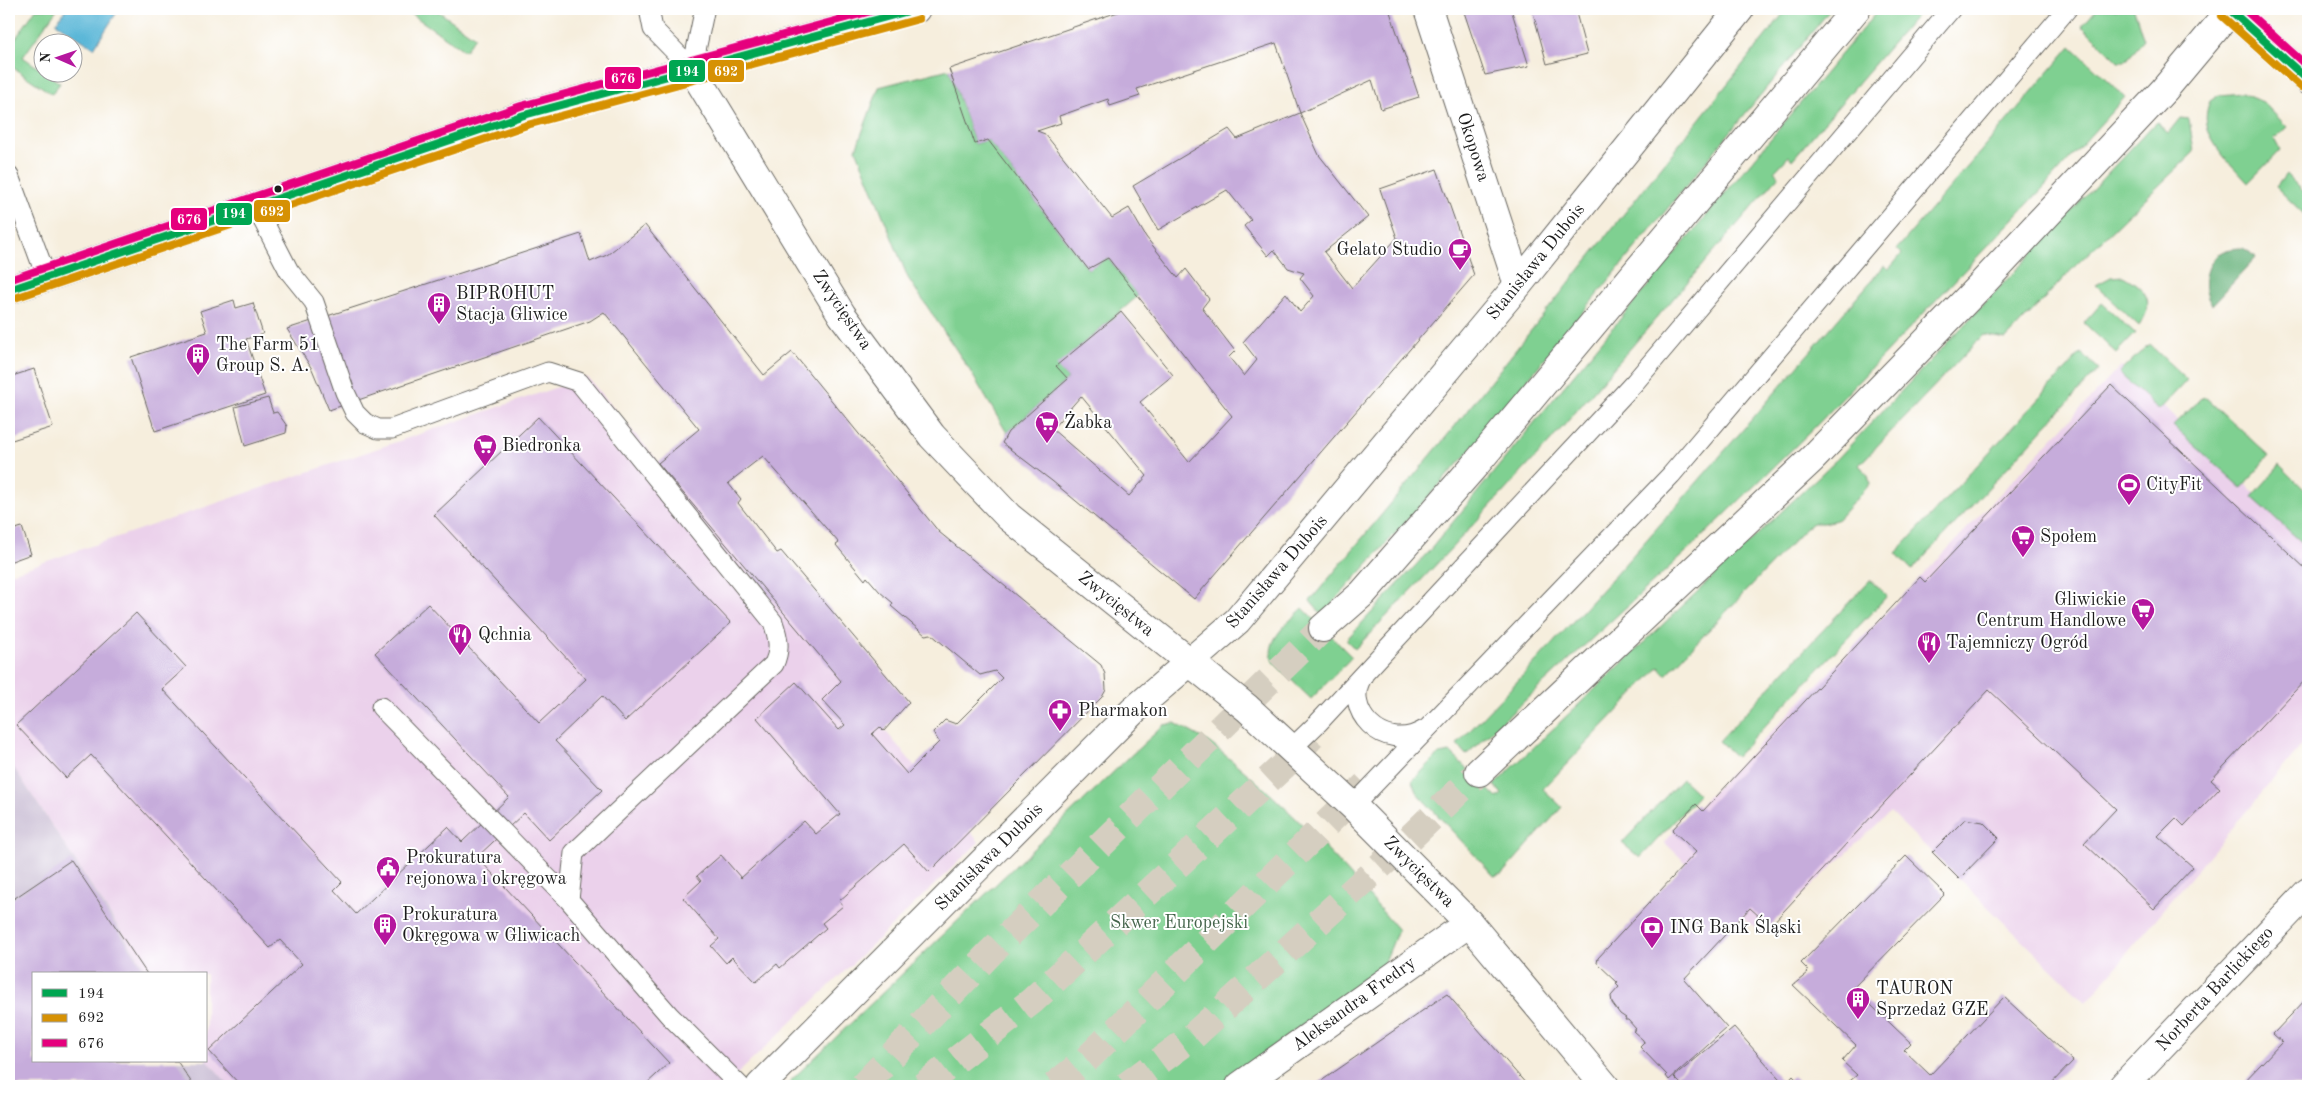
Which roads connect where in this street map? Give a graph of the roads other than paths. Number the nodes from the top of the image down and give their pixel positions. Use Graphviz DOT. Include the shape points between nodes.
graph roads {
  1 [pos="649,9"];
  2 [pos="702,9"];
  3 [pos="916,9"];
  4 [pos="1428,9"];
  5 [pos="1740,9"];
  6 [pos="1856,9"];
  7 [pos="1951,9"];
  8 [pos="2067,9"];
  9 [pos="2231,9"];
  10 [pos="692,69"];
  11 [pos="2306,72"];
  12 [pos="9,176"];
  13 [pos="255,205"];
  14 [pos="46,276"];
  15 [pos="1518,285"];
  16 [pos="9,290"];
  17 [pos="1323,628"];
  18 [pos="1190,663"];
  19 [pos="1366,671"];
  20 [pos="381,707"];
  21 [pos="1431,725"];
  22 [pos="1290,750"];
  23 [pos="1479,772"];
  24 [pos="1353,806"];
  25 [pos="2308,892"];
  26 [pos="569,900"];
  27 [pos="1469,923"];
  28 [pos="740,1086"];
  29 [pos="760,1086"];
  30 [pos="1240,1086"];
  31 [pos="1605,1086"];
  32 [pos="2124,1086"];
  1 -- 10 [label="lane" via="653,29"];
  2 -- 10 [label="lane"];
  3 -- 10 [label="street"];
  4 -- 15 [label="street, Okopowa"];
  5 -- 15 [label="street, Stanisława Dubois"];
  6 -- 17 [label="street" via="1476,464 1363,593"];
  7 -- 19 [label="lane" via="1635,382"];
  8 -- 21 [label="lane" via="1686,458"];
  9 -- 11 [label="street"];
  9 -- 23 [label="street" via="2157,97 1978,288 1812,458"];
  10 -- 13 [label="street" via="524,115"];
  10 -- 18 [label="street, Zwycięstwa" via="842,315 932,436 1008,517"];
  12 -- 14 [label="lane"];
  13 -- 14 [label="street"];
  13 -- 26 [label="lane" via="289,270 314,302 344,392 355,413 365,423 378,429 392,429 548,372 579,382 773,622 779,652 774,664 574,853"];
  14 -- 16 [label="street"];
  15 -- 18 [label="street, Stanisława Dubois" via="1237,621"];
  18 -- 22 [label="street, Zwycięstwa" via="1246,708"];
  18 -- 29 [label="street, Stanisława Dubois" via="1133,711"];
  19 -- 21 [label="lane" via="1359,682 1359,704 1368,723 1377,732 1388,737 1406,737"];
  19 -- 22 [label="lane"];
  20 -- 26 [label="lane"];
  21 -- 24 [label="lane"];
  22 -- 24 [label="street, Zwycięstwa"];
  24 -- 27 [label="street, Zwycięstwa"];
  25 -- 32 [label="street, Norberta Barlickiego"];
  26 -- 28 [label="lane" via="669,1015"];
  27 -- 30 [label="street, Aleksandra Fredry"];
  27 -- 31 [label="street, Zwycięstwa"];
}
